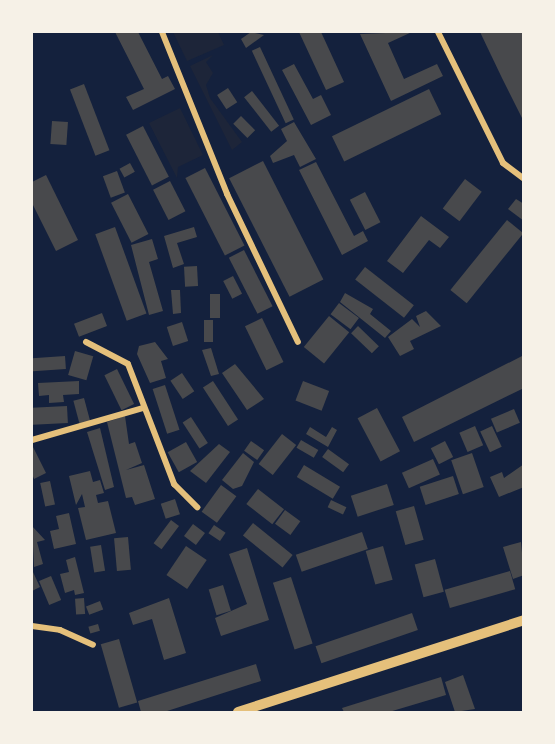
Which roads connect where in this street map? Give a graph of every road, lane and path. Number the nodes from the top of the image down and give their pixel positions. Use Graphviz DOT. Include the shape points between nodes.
graph roads {
  1 [pos="162,32"];
  2 [pos="438,32"];
  3 [pos="524,179"];
  4 [pos="86,342"];
  5 [pos="298,342"];
  6 [pos="143,408"];
  7 [pos="32,440"];
  8 [pos="197,507"];
  9 [pos="524,620"];
  10 [pos="32,626"];
  11 [pos="93,645"];
  12 [pos="238,712"];
  1 -- 5 [label="street" via="227,194"];
  2 -- 3 [label="street" via="503,163"];
  4 -- 6 [label="street" via="128,363"];
  6 -- 7 [label="street"];
  6 -- 8 [label="street" via="174,484"];
  9 -- 12 [label="street"];
  10 -- 11 [label="street" via="60,630"];
}
